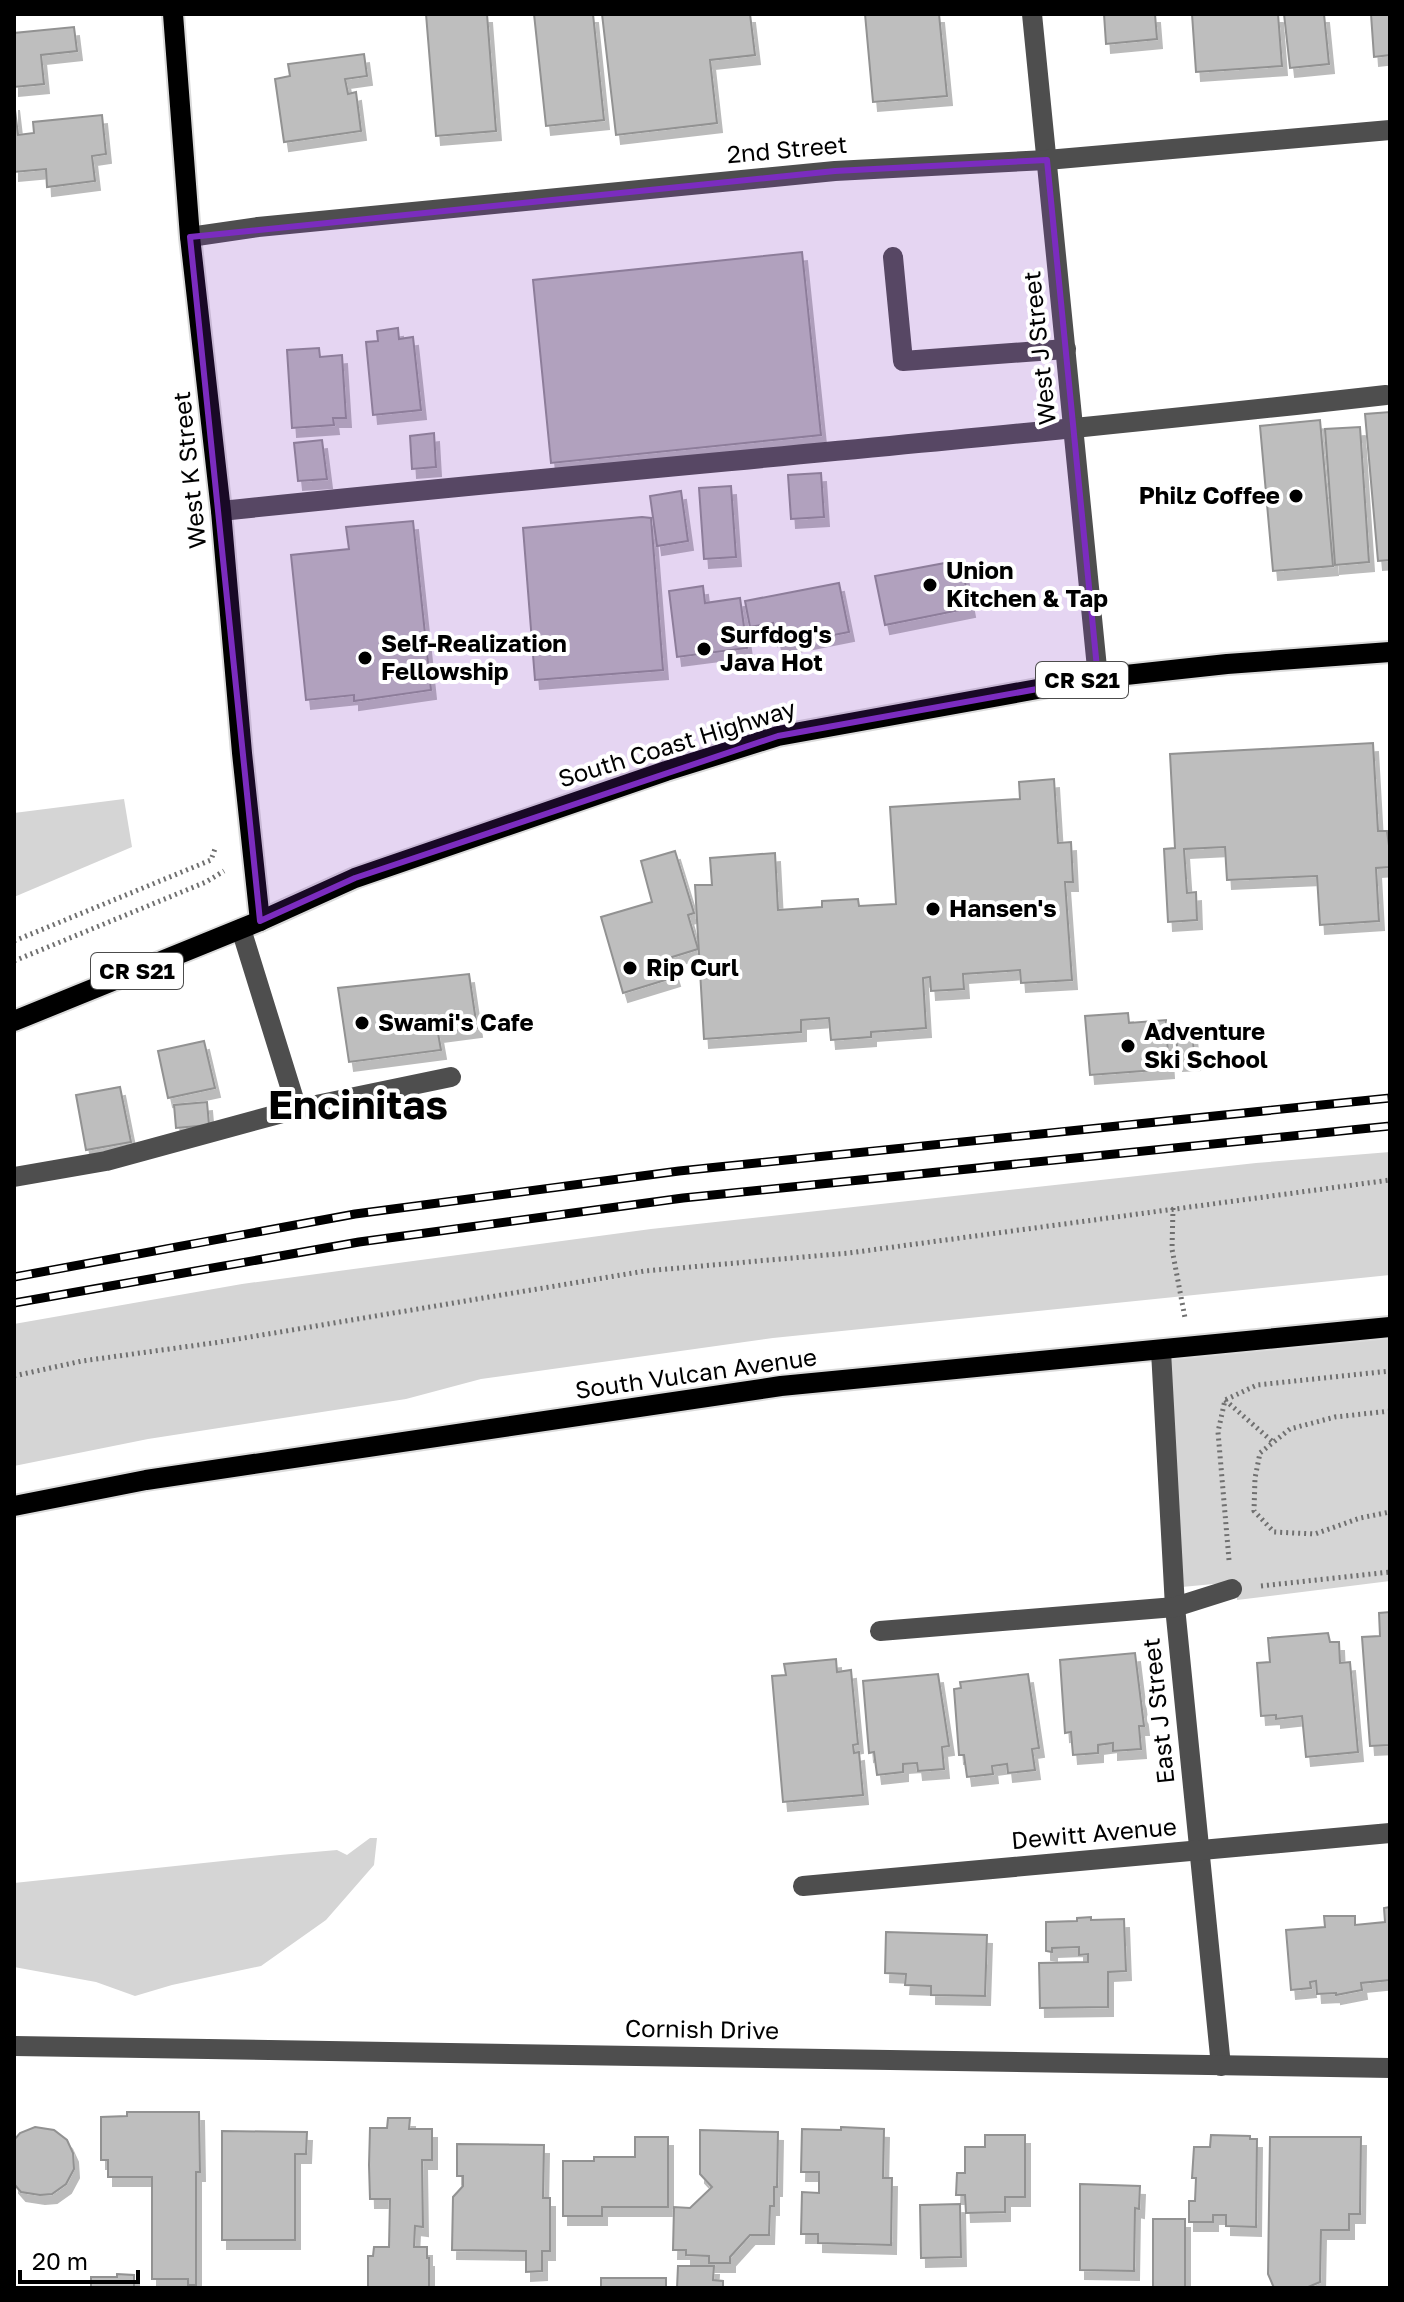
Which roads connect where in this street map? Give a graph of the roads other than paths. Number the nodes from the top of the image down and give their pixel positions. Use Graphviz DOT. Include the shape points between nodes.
graph roads {
  1 [pos="173,14"];
  2 [pos="1032,14"];
  3 [pos="1390,130"];
  4 [pos="1047,160"];
  5 [pos="190,237"];
  6 [pos="893,257"];
  7 [pos="1066,349"];
  8 [pos="1386,395"];
  9 [pos="1074,428"];
  10 [pos="221,511"];
  11 [pos="1390,652"];
  12 [pos="1098,678"];
  13 [pos="250,925"];
  14 [pos="14,1021"];
  15 [pos="451,1077"];
  16 [pos="297,1109"];
  17 [pos="14,1177"];
  18 [pos="1390,1327"];
  19 [pos="1161,1351"];
  20 [pos="14,1506"];
  21 [pos="1232,1589"];
  22 [pos="1175,1607"];
  23 [pos="880,1631"];
  24 [pos="1390,1833"];
  25 [pos="1199,1850"];
  26 [pos="803,1886"];
  27 [pos="14,2046"];
  28 [pos="1221,2066"];
  29 [pos="1390,2068"];
  1 -- 5 [label="main road, West K Street"];
  2 -- 4 [label="street, West J Street"];
  3 -- 4 [label="street, 2nd Street"];
  4 -- 5 [label="street, 2nd Street" via="819,172"];
  4 -- 7 [label="street, West J Street"];
  5 -- 10 [label="main road, West K Street"];
  6 -- 7 [label="street" via="903,361"];
  7 -- 9 [label="street, West J Street"];
  8 -- 9 [label="street"];
  9 -- 10 [label="street"];
  9 -- 12 [label="street, West J Street"];
  10 -- 13 [label="main road, West K Street" via="251,835"];
  11 -- 12 [label="main road, South Coast Highway / CR S21"];
  12 -- 13 [label="main road, South Coast Highway / CR S21" via="778,736 355,878"];
  13 -- 14 [label="main road, South Coast Highway / CR S21"];
  13 -- 16 [label="street"];
  15 -- 16 [label="street"];
  16 -- 17 [label="street" via="106,1161"];
  18 -- 19 [label="main road, South Vulcan Avenue"];
  19 -- 20 [label="main road, South Vulcan Avenue" via="781,1386 146,1480"];
  19 -- 22 [label="street, East J Street"];
  21 -- 22 [label="street"];
  22 -- 23 [label="street"];
  22 -- 25 [label="street, East J Street"];
  24 -- 25 [label="street, Dewitt Avenue"];
  25 -- 26 [label="street, Dewitt Avenue"];
  25 -- 28 [label="street, East J Street"];
  27 -- 28 [label="street, Cornish Drive"];
  28 -- 29 [label="street, Cornish Drive"];
}
